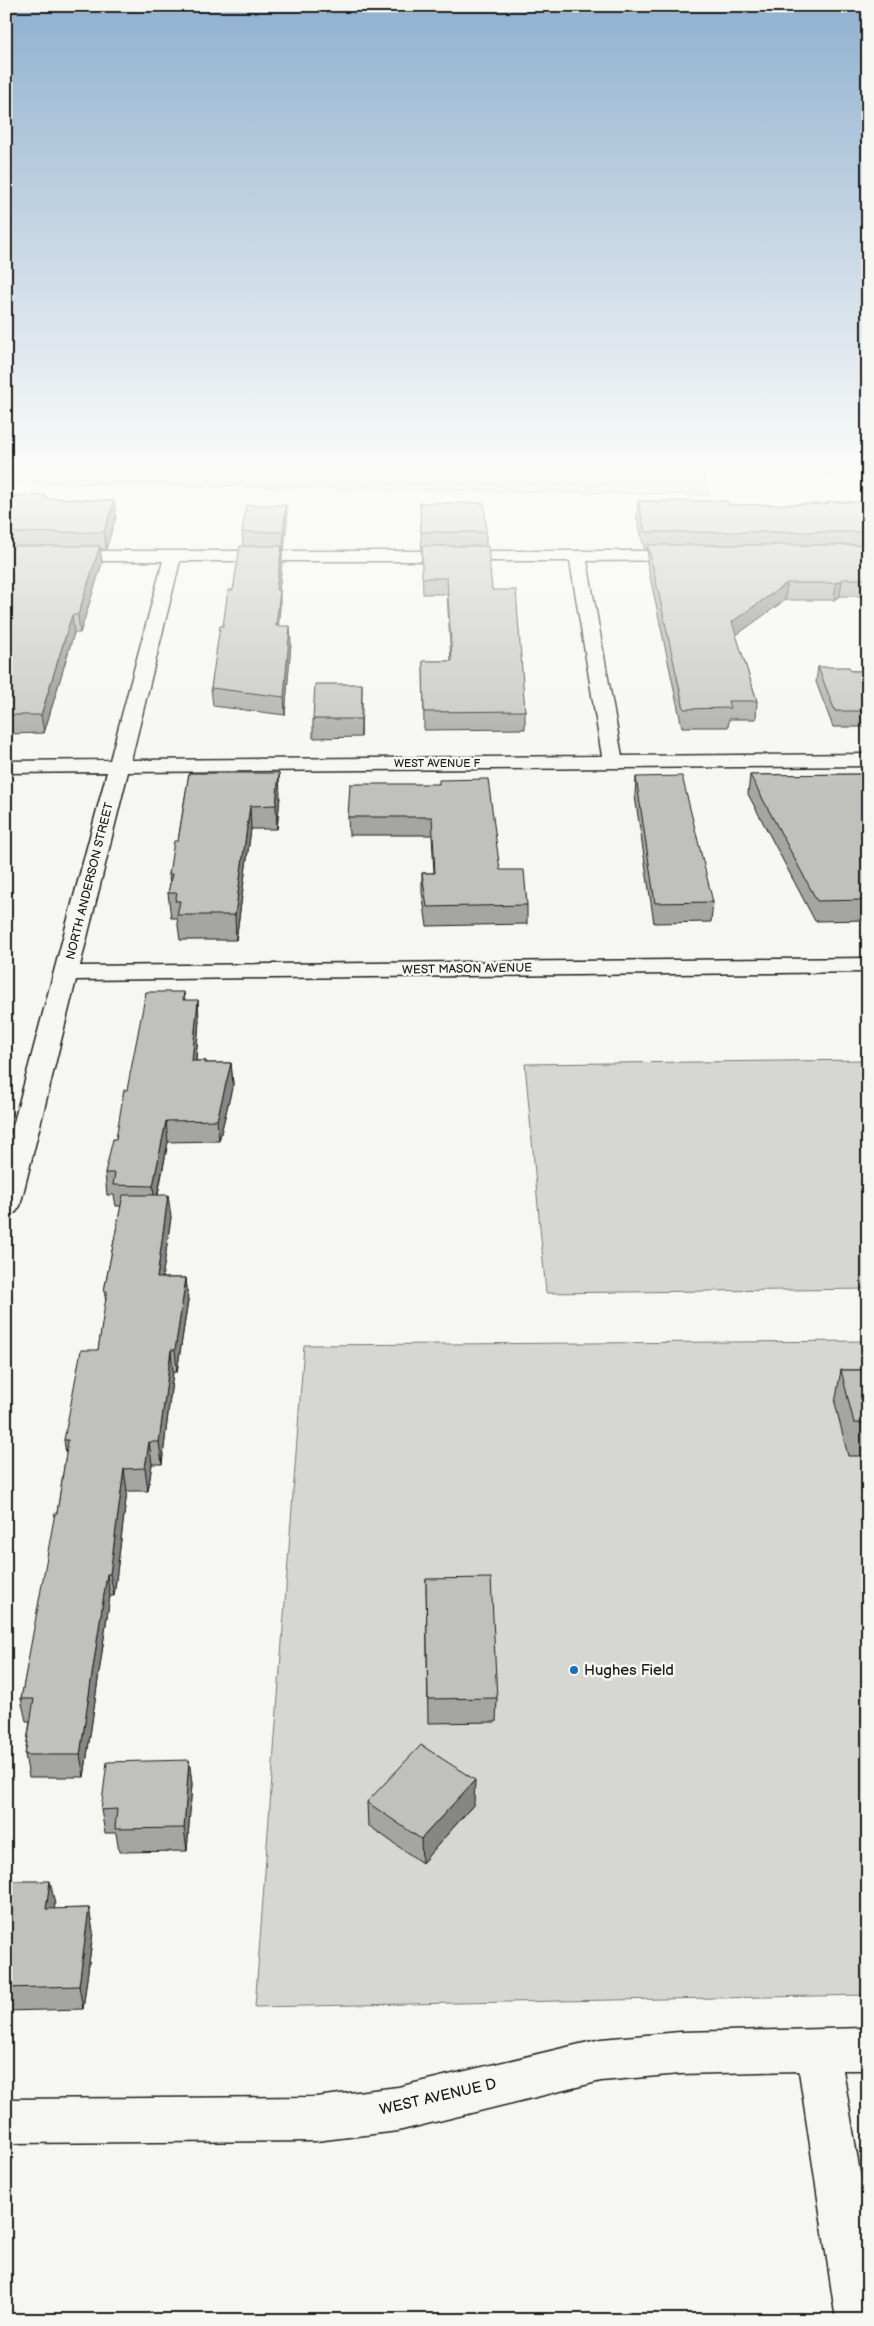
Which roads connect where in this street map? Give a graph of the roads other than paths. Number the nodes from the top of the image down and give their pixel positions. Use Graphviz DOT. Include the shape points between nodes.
graph roads {
  1 [pos="168,574"];
  2 [pos="581,574"];
  3 [pos="868,760"];
  4 [pos="613,762"];
  5 [pos="119,766"];
  6 [pos="6,767"];
  7 [pos="868,965"];
  8 [pos="67,973"];
  9 [pos="6,1206"];
  10 [pos="818,2050"];
  11 [pos="868,2050"];
  12 [pos="6,2121"];
  13 [pos="860,2320"];
  1 -- 5 [label="street, NORTH ANDERSON STREET"];
  2 -- 4 [label="street"];
  3 -- 4 [label="street, WEST AVENUE F"];
  4 -- 5 [label="street, WEST AVENUE F"];
  5 -- 6 [label="street, WEST AVENUE F"];
  5 -- 8 [label="street, NORTH ANDERSON STREET"];
  7 -- 8 [label="street, WEST MASON AVENUE"];
  8 -- 9 [label="street, NORTH ANDERSON STREET"];
  10 -- 11 [label="street, WEST AVENUE D"];
  10 -- 12 [label="street, WEST AVENUE D" via="680,2053 601,2060 398,2108 316,2119"];
  10 -- 13 [label="street"];
}
